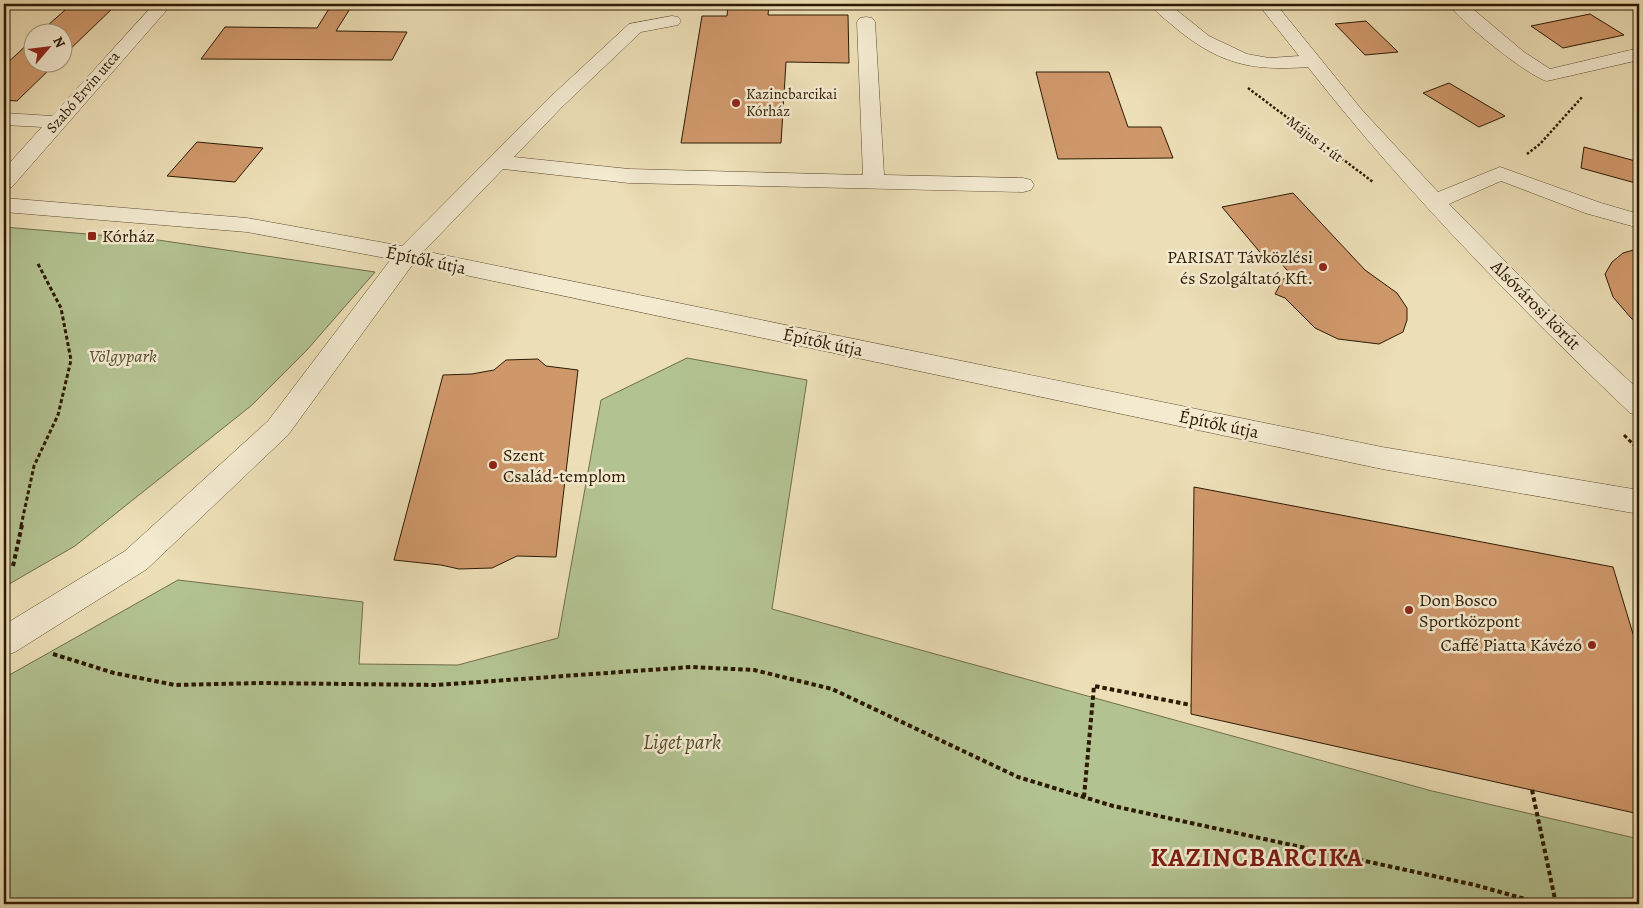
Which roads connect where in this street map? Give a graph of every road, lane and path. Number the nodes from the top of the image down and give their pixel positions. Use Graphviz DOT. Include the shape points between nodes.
graph roads {
  1 [pos="163,4"];
  2 [pos="1160,4"];
  3 [pos="1267,4"];
  4 [pos="1457,4"];
  5 [pos="672,21"];
  6 [pos="866,22"];
  7 [pos="1639,54"];
  8 [pos="1313,61"];
  9 [pos="1247,88"];
  10 [pos="1584,95"];
  11 [pos="4,119"];
  12 [pos="57,122"];
  13 [pos="498,162"];
  14 [pos="1500,173"];
  15 [pos="4,182"];
  16 [pos="874,183"];
  17 [pos="1023,184"];
  18 [pos="1376,184"];
  19 [pos="1436,202"];
  20 [pos="4,205"];
  21 [pos="1639,221"];
  22 [pos="407,256"];
  23 [pos="38,262"];
  24 [pos="1639,406"];
  25 [pos="1639,502"];
  26 [pos="13,566"];
  27 [pos="7,641"];
  28 [pos="1191,705"];
  29 [pos="1532,790"];
  30 [pos="1084,797"];
  31 [pos="1543,904"];
  32 [pos="1556,904"];
  1 -- 12 [label="street, Szabó Ervin utca"];
  2 -- 8 [label="street" via="1191,32 1235,57 1256,62"];
  3 -- 8 [label="street, Alsóvárosi körút"];
  4 -- 7 [label="street" via="1517,56 1547,75"];
  5 -- 13 [label="street" via="635,28"];
  6 -- 16 [label="street"];
  8 -- 19 [label="street, Alsóvárosi körút" via="1355,114"];
  9 -- 18 [label="path, Május 1. út"];
  10 -- 14 [label="path" via="1540,144"];
  11 -- 12 [label="street"];
  12 -- 15 [label="street, Szabó Ervin utca"];
  13 -- 16 [label="street" via="629,176"];
  13 -- 22 [label="street"];
  14 -- 19 [label="street"];
  14 -- 21 [label="street" via="1593,208"];
  16 -- 17 [label="street"];
  19 -- 24 [label="street, Alsóvárosi körút" via="1543,315"];
  20 -- 22 [label="street, Építők útja" via="247,225"];
  22 -- 25 [label="street, Építők útja" via="1382,458"];
  22 -- 27 [label="street" via="271,434 136,560"];
  23 -- 26 [label="path" via="61,308 72,360 58,415 34,466"];
  27 -- 30 [label="path" via="114,673 175,685 437,685 691,668 754,670 832,689 1018,777"];
  28 -- 30 [label="path" via="1094,686"];
  29 -- 32 [label="path"];
  30 -- 31 [label="path"];
}
